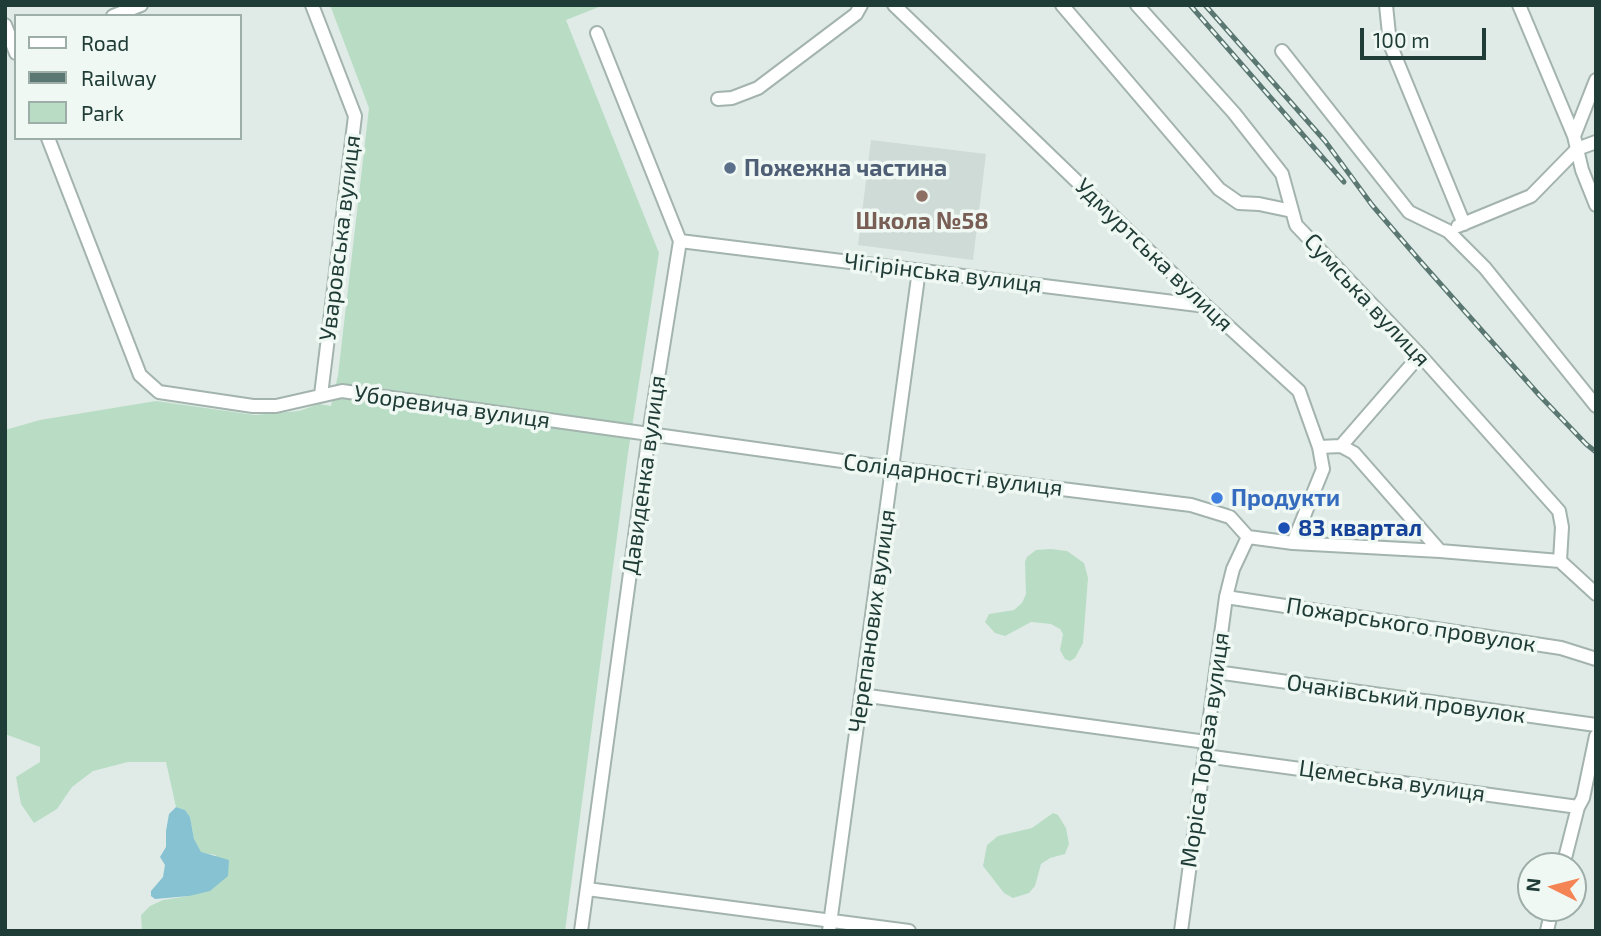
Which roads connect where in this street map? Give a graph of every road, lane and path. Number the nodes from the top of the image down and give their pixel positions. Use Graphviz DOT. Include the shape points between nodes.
graph roads {
  1 [pos="141,5"];
  2 [pos="312,5"];
  3 [pos="861,5"];
  4 [pos="894,5"];
  5 [pos="1062,5"];
  6 [pos="1137,5"];
  7 [pos="1386,5"];
  8 [pos="1519,5"];
  9 [pos="118,14"];
  10 [pos="5,25"];
  11 [pos="597,33"];
  12 [pos="14,48"];
  13 [pos="1282,51"];
  14 [pos="1596,80"];
  15 [pos="718,99"];
  16 [pos="1574,136"];
  17 [pos="49,140"];
  18 [pos="1596,142"];
  19 [pos="1577,149"];
  20 [pos="1596,205"];
  21 [pos="1292,211"];
  22 [pos="1464,224"];
  23 [pos="1448,231"];
  24 [pos="680,241"];
  25 [pos="919,270"];
  26 [pos="1206,306"];
  27 [pos="1420,355"];
  28 [pos="321,395"];
  29 [pos="1596,406"];
  30 [pos="649,434"];
  31 [pos="1341,446"];
  32 [pos="1319,447"];
  33 [pos="892,468"];
  34 [pos="1248,537"];
  35 [pos="1293,542"];
  36 [pos="1440,551"];
  37 [pos="1560,561"];
  38 [pos="1596,594"];
  39 [pos="1226,597"];
  40 [pos="1596,659"];
  41 [pos="1216,673"];
  42 [pos="862,695"];
  43 [pos="1596,725"];
  44 [pos="1596,736"];
  45 [pos="1206,742"];
  46 [pos="1205,756"];
  47 [pos="1578,807"];
  48 [pos="1567,852"];
  49 [pos="587,890"];
  50 [pos="830,926"];
  51 [pos="581,931"];
  52 [pos="909,931"];
  53 [pos="1181,931"];
  1 -- 9 [label="street"];
  2 -- 28 [label="street, Уваровська вулиця" via="355,116"];
  3 -- 15 [label="street" via="856,14 758,88 732,99"];
  4 -- 26 [label="street, Удмуртська вулиця"];
  5 -- 21 [label="street" via="1219,189 1239,203"];
  6 -- 21 [label="street, Сумська вулиця" via="1282,174"];
  7 -- 22 [label="street" via="1390,44"];
  8 -- 16 [label="street"];
  10 -- 12 [label="street"];
  11 -- 24 [label="street"];
  13 -- 23 [label="street" via="1409,212"];
  14 -- 16 [label="street"];
  16 -- 19 [label="street"];
  17 -- 28 [label="street, Уборевича вулиця" via="140,375 149,384 159,392 253,406 276,406"];
  18 -- 19 [label="street"];
  19 -- 20 [label="street"];
  19 -- 22 [label="street" via="1531,196"];
  21 -- 27 [label="street, Сумська вулиця" via="1296,225"];
  22 -- 23 [label="street"];
  23 -- 29 [label="street" via="1485,268"];
  24 -- 25 [label="street, Чiгiрiнська вулиця"];
  24 -- 30 [label="street, Давиденка вулиця"];
  25 -- 26 [label="street, Чiгiрiнська вулиця"];
  25 -- 33 [label="street, Черепанових вулиця"];
  26 -- 32 [label="street, Удмуртська вулиця" via="1299,391"];
  27 -- 31 [label="street"];
  27 -- 37 [label="street, Сумська вулиця" via="1559,512"];
  28 -- 30 [label="street, Уборевича вулиця" via="342,391"];
  30 -- 33 [label="street, Солідарності вулиця"];
  30 -- 49 [label="street, Давиденка вулиця"];
  31 -- 32 [label="street"];
  31 -- 36 [label="street" via="1354,453"];
  32 -- 35 [label="street, Удмуртська вулиця" via="1323,469"];
  33 -- 34 [label="street, Солідарності вулиця" via="1191,505 1230,517"];
  33 -- 42 [label="street, Черепанових вулиця"];
  34 -- 35 [label="street"];
  34 -- 39 [label="street, Моріса Тореза вулиця"];
  35 -- 36 [label="street"];
  36 -- 37 [label="street"];
  37 -- 38 [label="street"];
  39 -- 40 [label="street, Пожарського провулок" via="1561,648"];
  39 -- 41 [label="street, Моріса Тореза вулиця"];
  41 -- 43 [label="street, Очакiвський провулок"];
  41 -- 45 [label="street, Моріса Тореза вулиця"];
  42 -- 45 [label="street"];
  42 -- 50 [label="street, Черепанових вулиця"];
  44 -- 47 [label="street"];
  45 -- 46 [label="street, Моріса Тореза вулиця"];
  46 -- 47 [label="street, Цемеська вулиця"];
  46 -- 53 [label="street, Моріса Тореза вулиця"];
  47 -- 48 [label="street"];
  49 -- 50 [label="street"];
  49 -- 51 [label="street, Давиденка вулиця"];
  50 -- 52 [label="street"];
}
